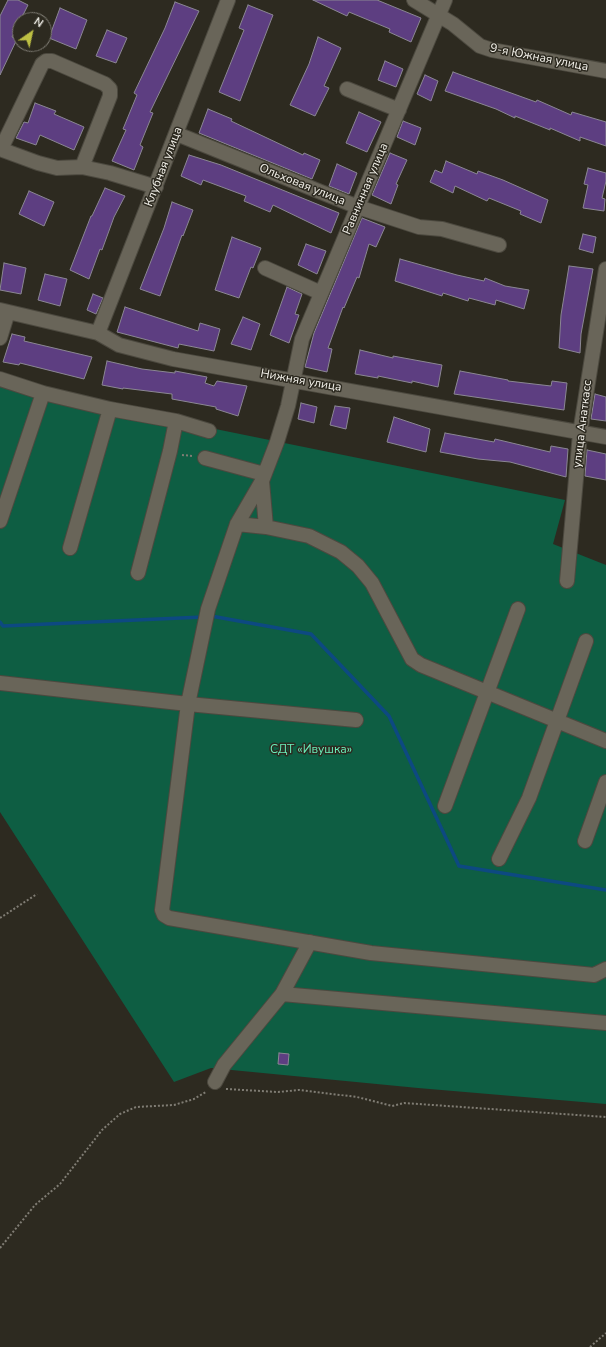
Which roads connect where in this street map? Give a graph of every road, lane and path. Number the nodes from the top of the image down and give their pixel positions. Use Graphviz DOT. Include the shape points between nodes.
graph roads {
  1 [pos="228,0"];
  2 [pos="414,0"];
  3 [pos="445,0"];
  4 [pos="438,16"];
  5 [pos="606,71"];
  6 [pos="347,89"];
  7 [pos="399,110"];
  8 [pos="177,134"];
  9 [pos="0,149"];
  10 [pos="82,167"];
  11 [pos="156,187"];
  12 [pos="358,207"];
  13 [pos="499,245"];
  14 [pos="265,268"];
  15 [pos="606,269"];
  16 [pos="321,293"];
  17 [pos="4,311"];
  18 [pos="98,333"];
  19 [pos="0,338"];
  20 [pos="0,379"];
  21 [pos="294,380"];
  22 [pos="43,393"];
  23 [pos="110,409"];
  24 [pos="176,422"];
  25 [pos="209,431"];
  26 [pos="580,433"];
  27 [pos="606,437"];
  28 [pos="205,458"];
  29 [pos="180,462"];
  30 [pos="263,478"];
  31 [pos="0,521"];
  32 [pos="237,524"];
  33 [pos="266,527"];
  34 [pos="70,548"];
  35 [pos="138,573"];
  36 [pos="567,581"];
  37 [pos="518,610"];
  38 [pos="586,641"];
  39 [pos="0,682"];
  40 [pos="486,692"];
  41 [pos="188,704"];
  42 [pos="356,720"];
  43 [pos="557,722"];
  44 [pos="606,741"];
  45 [pos="606,782"];
  46 [pos="445,806"];
  47 [pos="585,841"];
  48 [pos="499,859"];
  49 [pos="37,894"];
  50 [pos="0,918"];
  51 [pos="310,942"];
  52 [pos="606,969"];
  53 [pos="282,994"];
  54 [pos="606,1023"];
  55 [pos="215,1082"];
  56 [pos="606,1117"];
  57 [pos="0,1248"];
  58 [pos="606,1333"];
  59 [pos="590,1347"];
  1 -- 8 [label="street, Клубная улица"];
  2 -- 4 [label="street, 9-я Южная улица"];
  3 -- 4 [label="street, Равнинная улица"];
  4 -- 5 [label="street, 9-я Южная улица" via="453,24 480,46 492,50"];
  4 -- 7 [label="street, Равнинная улица"];
  6 -- 7 [label="street"];
  7 -- 12 [label="street, Равнинная улица"];
  8 -- 11 [label="street, Клубная улица"];
  8 -- 12 [label="street, Ольховая улица"];
  9 -- 10 [label="street" via="57,168"];
  9 -- 10 [label="street" via="42,64 52,61 110,89 110,96"];
  10 -- 11 [label="street" via="110,172"];
  11 -- 18 [label="street, Клубная улица"];
  12 -- 13 [label="street, Ольховая улица" via="419,227 442,229"];
  12 -- 16 [label="street, Равнинная улица"];
  14 -- 16 [label="street"];
  15 -- 26 [label="street, улица Анаткасс"];
  16 -- 21 [label="street, Равнинная улица" via="302,339"];
  17 -- 18 [label="street, Нижняя улица"];
  17 -- 19 [label="street"];
  18 -- 21 [label="street, Нижняя улица" via="105,339 119,344 173,359"];
  20 -- 22 [label="street"];
  21 -- 26 [label="street, Нижняя улица"];
  21 -- 30 [label="street, Равнинная улица" via="277,442"];
  22 -- 23 [label="street"];
  22 -- 31 [label="street"];
  23 -- 24 [label="street"];
  23 -- 34 [label="street"];
  24 -- 25 [label="street"];
  24 -- 35 [label="street"];
  26 -- 27 [label="street, Нижняя улица"];
  26 -- 36 [label="street, улица Анаткасс"];
  28 -- 29 [label="path" via="184,454"];
  28 -- 30 [label="street"];
  30 -- 32 [label="street, Равнинная улица"];
  30 -- 33 [label="street"];
  32 -- 33 [label="street"];
  32 -- 41 [label="street, Равнинная улица" via="208,609"];
  33 -- 40 [label="street" via="309,536 341,552 358,566 372,583 412,659"];
  37 -- 40 [label="street"];
  38 -- 43 [label="street"];
  39 -- 41 [label="street"];
  40 -- 43 [label="street"];
  40 -- 46 [label="street"];
  41 -- 42 [label="street"];
  41 -- 51 [label="street, Равнинная улица" via="162,910 164,916"];
  43 -- 44 [label="street"];
  43 -- 48 [label="street" via="529,798"];
  45 -- 47 [label="street"];
  49 -- 50 [label="path"];
  51 -- 52 [label="street" via="371,953 594,975"];
  51 -- 53 [label="street"];
  53 -- 54 [label="street"];
  53 -- 55 [label="street" via="224,1065"];
  55 -- 56 [label="path" via="226,1089 278,1092 299,1090 357,1097 392,1106 404,1103"];
  55 -- 57 [label="path" via="194,1099 174,1105 136,1107 120,1114 102,1130 60,1184 35,1205"];
  58 -- 59 [label="path"];
}
